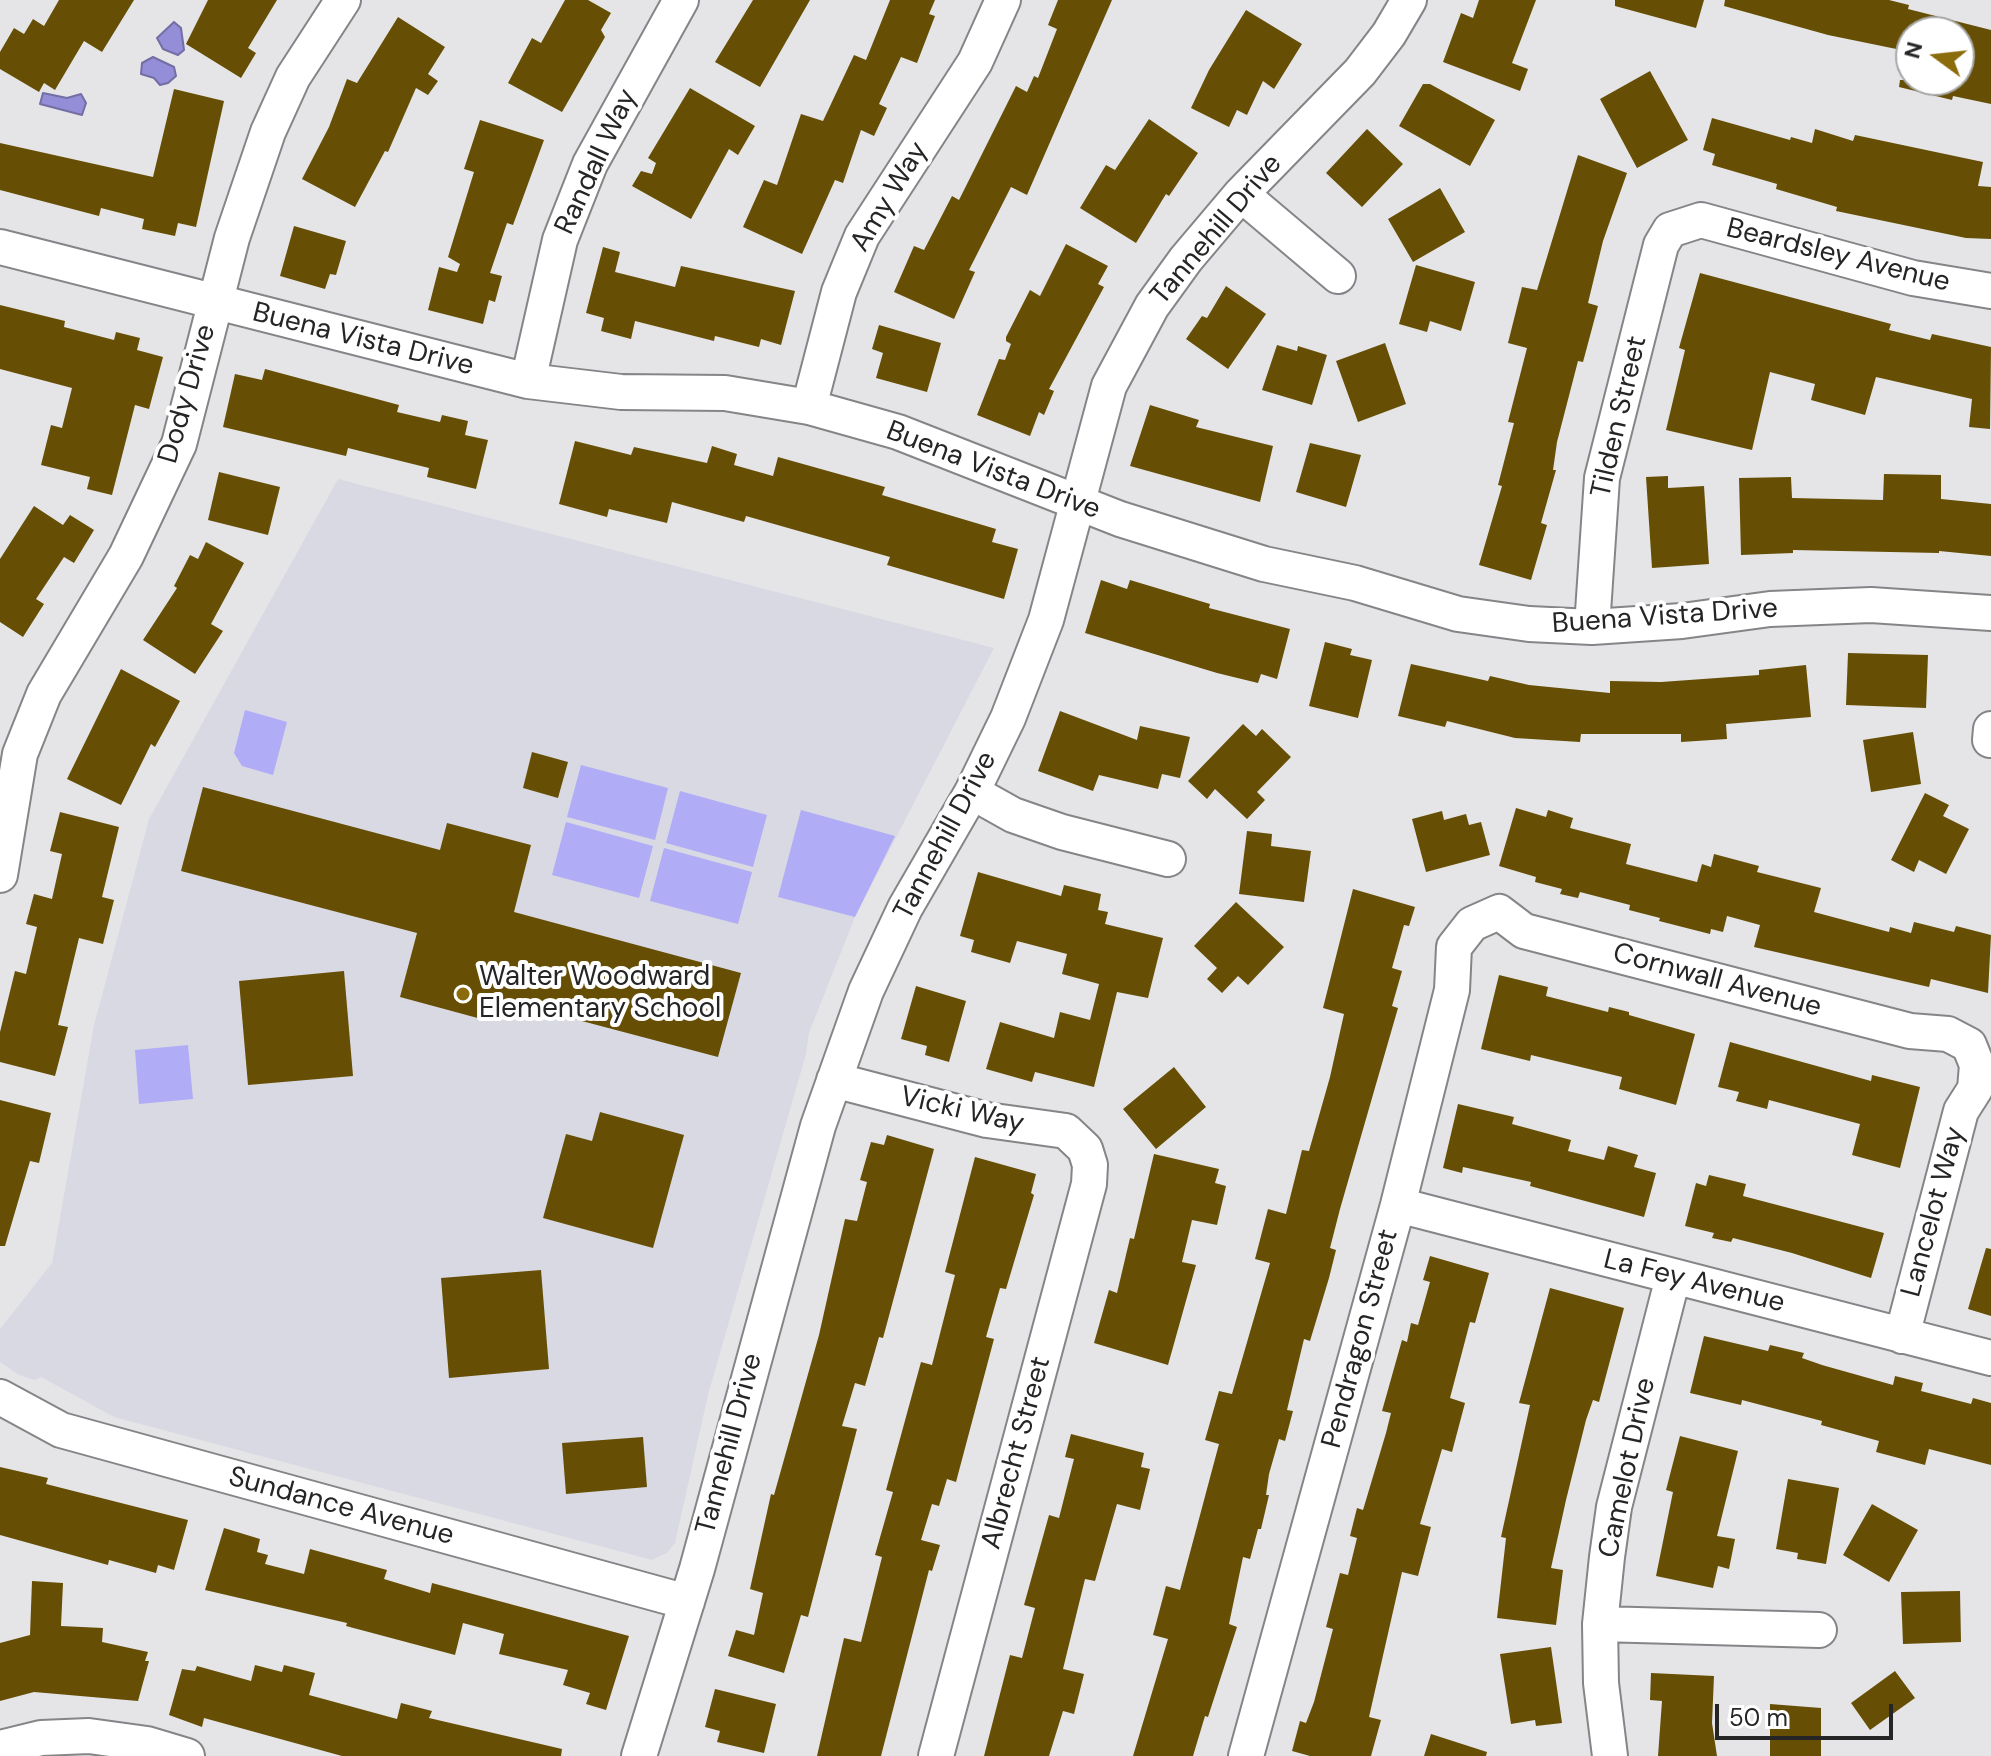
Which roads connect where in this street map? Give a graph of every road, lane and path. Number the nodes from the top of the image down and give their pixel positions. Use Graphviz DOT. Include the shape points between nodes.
graph roads {
  1 [pos="343,0"];
  2 [pos="681,0"];
  3 [pos="1003,0"];
  4 [pos="1409,0"];
  5 [pos="1241,194"];
  6 [pos="1686,222"];
  7 [pos="0,247"];
  8 [pos="1338,276"];
  9 [pos="1991,291"];
  10 [pos="214,302"];
  11 [pos="528,381"];
  12 [pos="809,407"];
  13 [pos="1076,502"];
  14 [pos="1991,613"];
  15 [pos="1592,627"];
  16 [pos="1991,729"];
  17 [pos="1990,740"];
  18 [pos="972,792"];
  19 [pos="1168,859"];
  20 [pos="0,875"];
  21 [pos="1472,924"];
  22 [pos="1969,1045"];
  23 [pos="834,1080"];
  24 [pos="1085,1149"];
  25 [pos="1398,1205"];
  26 [pos="1673,1277"];
  27 [pos="1902,1336"];
  28 [pos="1991,1358"];
  29 [pos="0,1397"];
  30 [pos="687,1602"];
  31 [pos="1600,1624"];
  32 [pos="1819,1630"];
  33 [pos="0,1748"];
  34 [pos="187,1756"];
  35 [pos="639,1756"];
  36 [pos="936,1756"];
  37 [pos="1246,1756"];
  38 [pos="1610,1756"];
  1 -- 10 [label="street, Dody Drive" via="293,77 268,132"];
  2 -- 11 [label="street, Randall Way" via="590,164 560,240"];
  3 -- 12 [label="street, Amy Way" via="975,62 862,236 839,292"];
  4 -- 5 [label="street, Tannehill Drive" via="1360,72"];
  5 -- 8 [label="street"];
  5 -- 13 [label="street, Tannehill Drive" via="1152,306 1109,386"];
  6 -- 9 [label="street, Beardsley Avenue" via="1701,220 1913,278"];
  6 -- 15 [label="street, Tilden Street" via="1670,230 1661,245 1602,478"];
  7 -- 10 [label="street, Buena Vista Drive"];
  10 -- 11 [label="street, Buena Vista Drive"];
  10 -- 20 [label="street, Dody Drive" via="179,444 126,556 44,694 20,754"];
  11 -- 12 [label="street, Buena Vista Drive" via="621,392 725,393"];
  12 -- 13 [label="street, Buena Vista Drive" via="898,432"];
  13 -- 15 [label="street, Buena Vista Drive" via="1264,564 1355,583 1458,614"];
  13 -- 18 [label="street, Tannehill Drive" via="1046,620"];
  14 -- 15 [label="street, Buena Vista Drive" via="1871,605"];
  16 -- 17 [label="street"];
  18 -- 19 [label="street" via="1013,815 1062,832"];
  18 -- 23 [label="street, Tannehill Drive" via="905,908 866,991"];
  21 -- 22 [label="street, Cornwall Avenue" via="1499,912 1524,931 1910,1031 1948,1034"];
  21 -- 25 [label="street, Pendragon Street" via="1454,947 1452,990"];
  22 -- 27 [label="street, Lancelot Way" via="1977,1065 1975,1089 1961,1111"];
  23 -- 24 [label="street, Vicki Way" via="987,1120 1066,1131"];
  23 -- 30 [label="street, Tannehill Drive"];
  24 -- 36 [label="street, Albrecht Street" via="1089,1184"];
  25 -- 26 [label="street, La Fey Avenue"];
  25 -- 37 [label="street, Pendragon Street"];
  26 -- 27 [label="street, La Fey Avenue"];
  26 -- 31 [label="street, Camelot Drive" via="1614,1507"];
  27 -- 28 [label="street, La Fey Avenue"];
  29 -- 30 [label="street, Sundance Avenue" via="61,1430"];
  30 -- 35 [label="street, Tannehill Drive"];
  31 -- 32 [label="street"];
  31 -- 38 [label="street, Camelot Drive"];
  33 -- 34 [label="street" via="41,1738 89,1736"];
}
